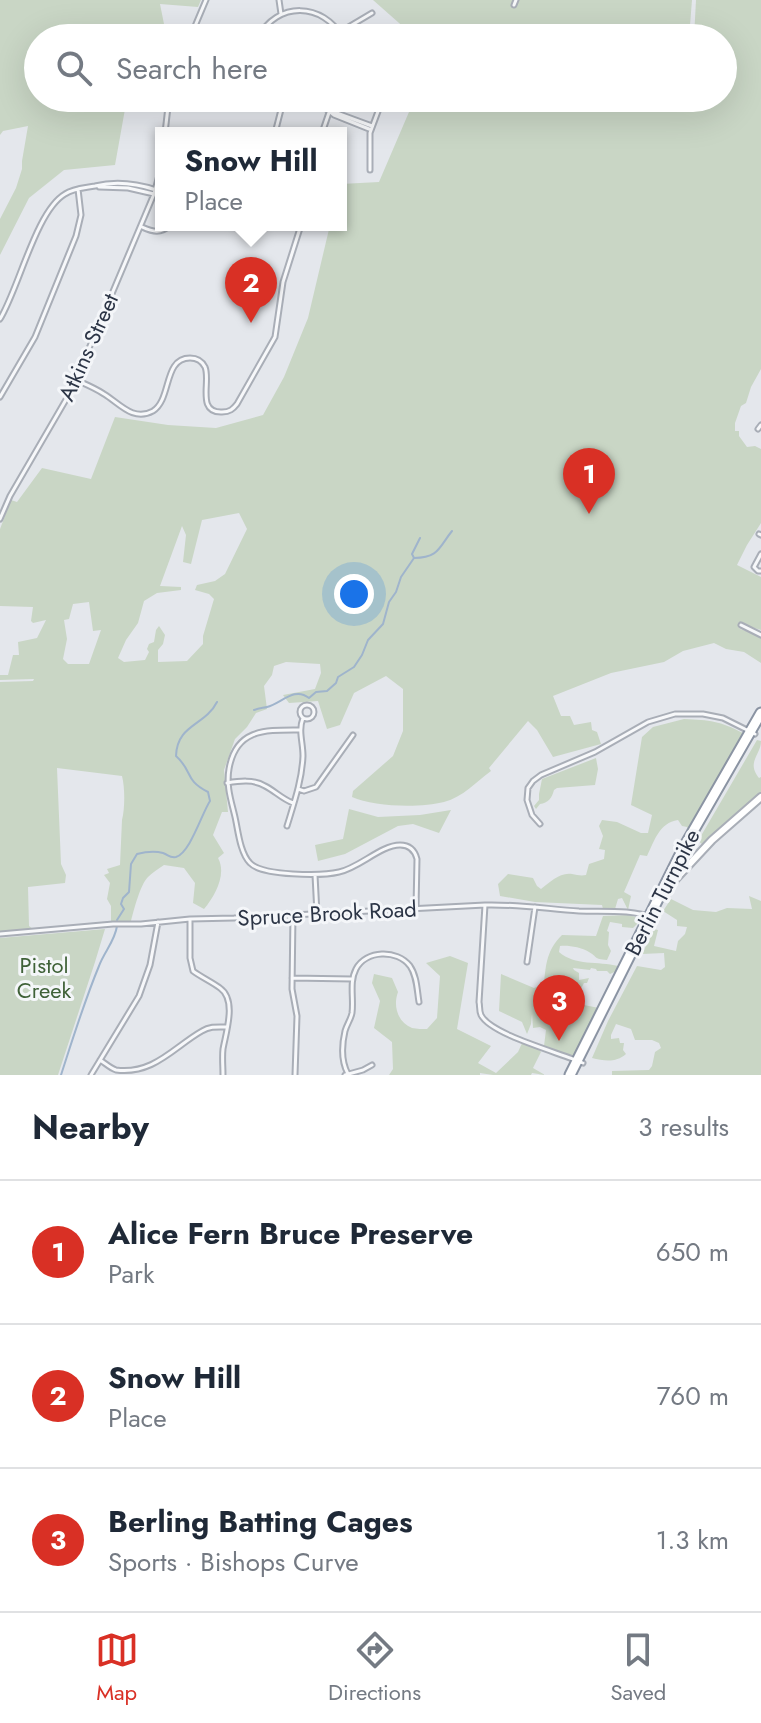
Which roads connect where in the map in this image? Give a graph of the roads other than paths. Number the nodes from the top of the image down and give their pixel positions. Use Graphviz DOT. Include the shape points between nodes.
graph roads {
  1 [pos="206,0"];
  2 [pos="279,0"];
  3 [pos="372,13"];
  4 [pos="281,14"];
  5 [pos="196,24"];
  6 [pos="268,24"];
  7 [pos="332,24"];
  8 [pos="353,24"];
  9 [pos="337,112"];
  10 [pos="377,112"];
  11 [pos="371,128"];
  12 [pos="370,170"];
  13 [pos="78,189"];
  14 [pos="155,192"];
  15 [pos="140,226"];
  16 [pos="160,231"];
  17 [pos="299,231"];
  18 [pos="0,319"];
  19 [pos="76,380"];
  20 [pos="0,397"];
  21 [pos="0,519"];
  22 [pos="761,554"];
  23 [pos="761,571"];
  24 [pos="741,625"];
  25 [pos="761,635"];
  26 [pos="761,713"];
  27 [pos="303,718"];
  28 [pos="300,730"];
  29 [pos="756,730"];
  30 [pos="353,735"];
  31 [pos="227,783"];
  32 [pos="298,789"];
  33 [pos="761,797"];
  34 [pos="294,803"];
  35 [pos="540,824"];
  36 [pos="287,826"];
  37 [pos="690,851"];
  38 [pos="315,875"];
  39 [pos="485,905"];
  40 [pos="535,907"];
  41 [pos="416,908"];
  42 [pos="317,914"];
  43 [pos="293,915"];
  44 [pos="652,917"];
  45 [pos="190,919"];
  46 [pos="158,922"];
  47 [pos="0,934"];
  48 [pos="527,962"];
  49 [pos="292,978"];
  50 [pos="353,979"];
  51 [pos="419,1002"];
  52 [pos="228,1027"];
  53 [pos="100,1060"];
  54 [pos="580,1061"];
  55 [pos="372,1065"];
  56 [pos="346,1074"];
  57 [pos="91,1075"];
  58 [pos="223,1075"];
  59 [pos="295,1075"];
  60 [pos="570,1075"];
  61 [pos="577,1075"];
  1 -- 5 [label="street"];
  2 -- 4 [label="street"];
  3 -- 8 [label="street"];
  4 -- 6 [label="street"];
  4 -- 7 [label="street" via="313,12"];
  9 -- 11 [label="street"];
  10 -- 11 [label="street"];
  11 -- 12 [label="street"];
  13 -- 14 [label="street"];
  13 -- 18 [label="street" via="50,208"];
  13 -- 20 [label="street" via="81,215 76,236 35,337"];
  14 -- 15 [label="street, Atkins Street"];
  15 -- 16 [label="street"];
  15 -- 19 [label="street, Atkins Street"];
  17 -- 19 [label="street" via="282,286 275,337 232,411 222,413 207,405 206,370 194,358 173,367 158,406 144,414 126,411"];
  19 -- 21 [label="street, Atkins Street"];
  22 -- 23 [label="street" via="754,567"];
  24 -- 25 [label="street"];
  26 -- 29 [label="highway, Berlin Turnpike"];
  27 -- 28 [label="street"];
  28 -- 31 [label="street" via="250,735 237,746"];
  28 -- 32 [label="street"];
  29 -- 35 [label="street" via="703,714 675,714 648,722 533,781 527,800"];
  29 -- 37 [label="highway, Berlin Turnpike"];
  30 -- 32 [label="street" via="316,787"];
  31 -- 34 [label="street" via="255,782"];
  31 -- 38 [label="street" via="249,862 262,870"];
  32 -- 34 [label="street"];
  33 -- 37 [label="street" via="703,849"];
  34 -- 36 [label="street"];
  37 -- 44 [label="highway, Berlin Turnpike"];
  37 -- 44 [label="highway, Berlin Turnpike"];
  38 -- 41 [label="street" via="341,872 389,848 408,846 417,859"];
  38 -- 42 [label="street"];
  39 -- 40 [label="street, Spruce Brook Road"];
  39 -- 41 [label="street, Spruce Brook Road"];
  39 -- 54 [label="street" via="479,1002 483,1017 509,1035"];
  40 -- 44 [label="street, Spruce Brook Road"];
  40 -- 48 [label="street"];
  41 -- 42 [label="street, Spruce Brook Road"];
  42 -- 43 [label="street, Spruce Brook Road"];
  43 -- 45 [label="street, Spruce Brook Road"];
  43 -- 49 [label="street"];
  44 -- 54 [label="highway, Berlin Turnpike"];
  45 -- 46 [label="street, Spruce Brook Road"];
  45 -- 52 [label="street" via="193,971 222,989 228,1000"];
  46 -- 47 [label="street, Spruce Brook Road"];
  46 -- 53 [label="street" via="139,996"];
  49 -- 50 [label="street"];
  49 -- 59 [label="street"];
  50 -- 51 [label="street" via="368,957 396,956 412,968"];
  50 -- 56 [label="street" via="343,1058"];
  52 -- 53 [label="street" via="201,1031 159,1066 145,1071 117,1070"];
  52 -- 58 [label="street"];
  53 -- 57 [label="street"];
  54 -- 60 [label="highway, Berlin Turnpike"];
  54 -- 61 [label="highway, Berlin Turnpike"];
  55 -- 56 [label="street"];
}
